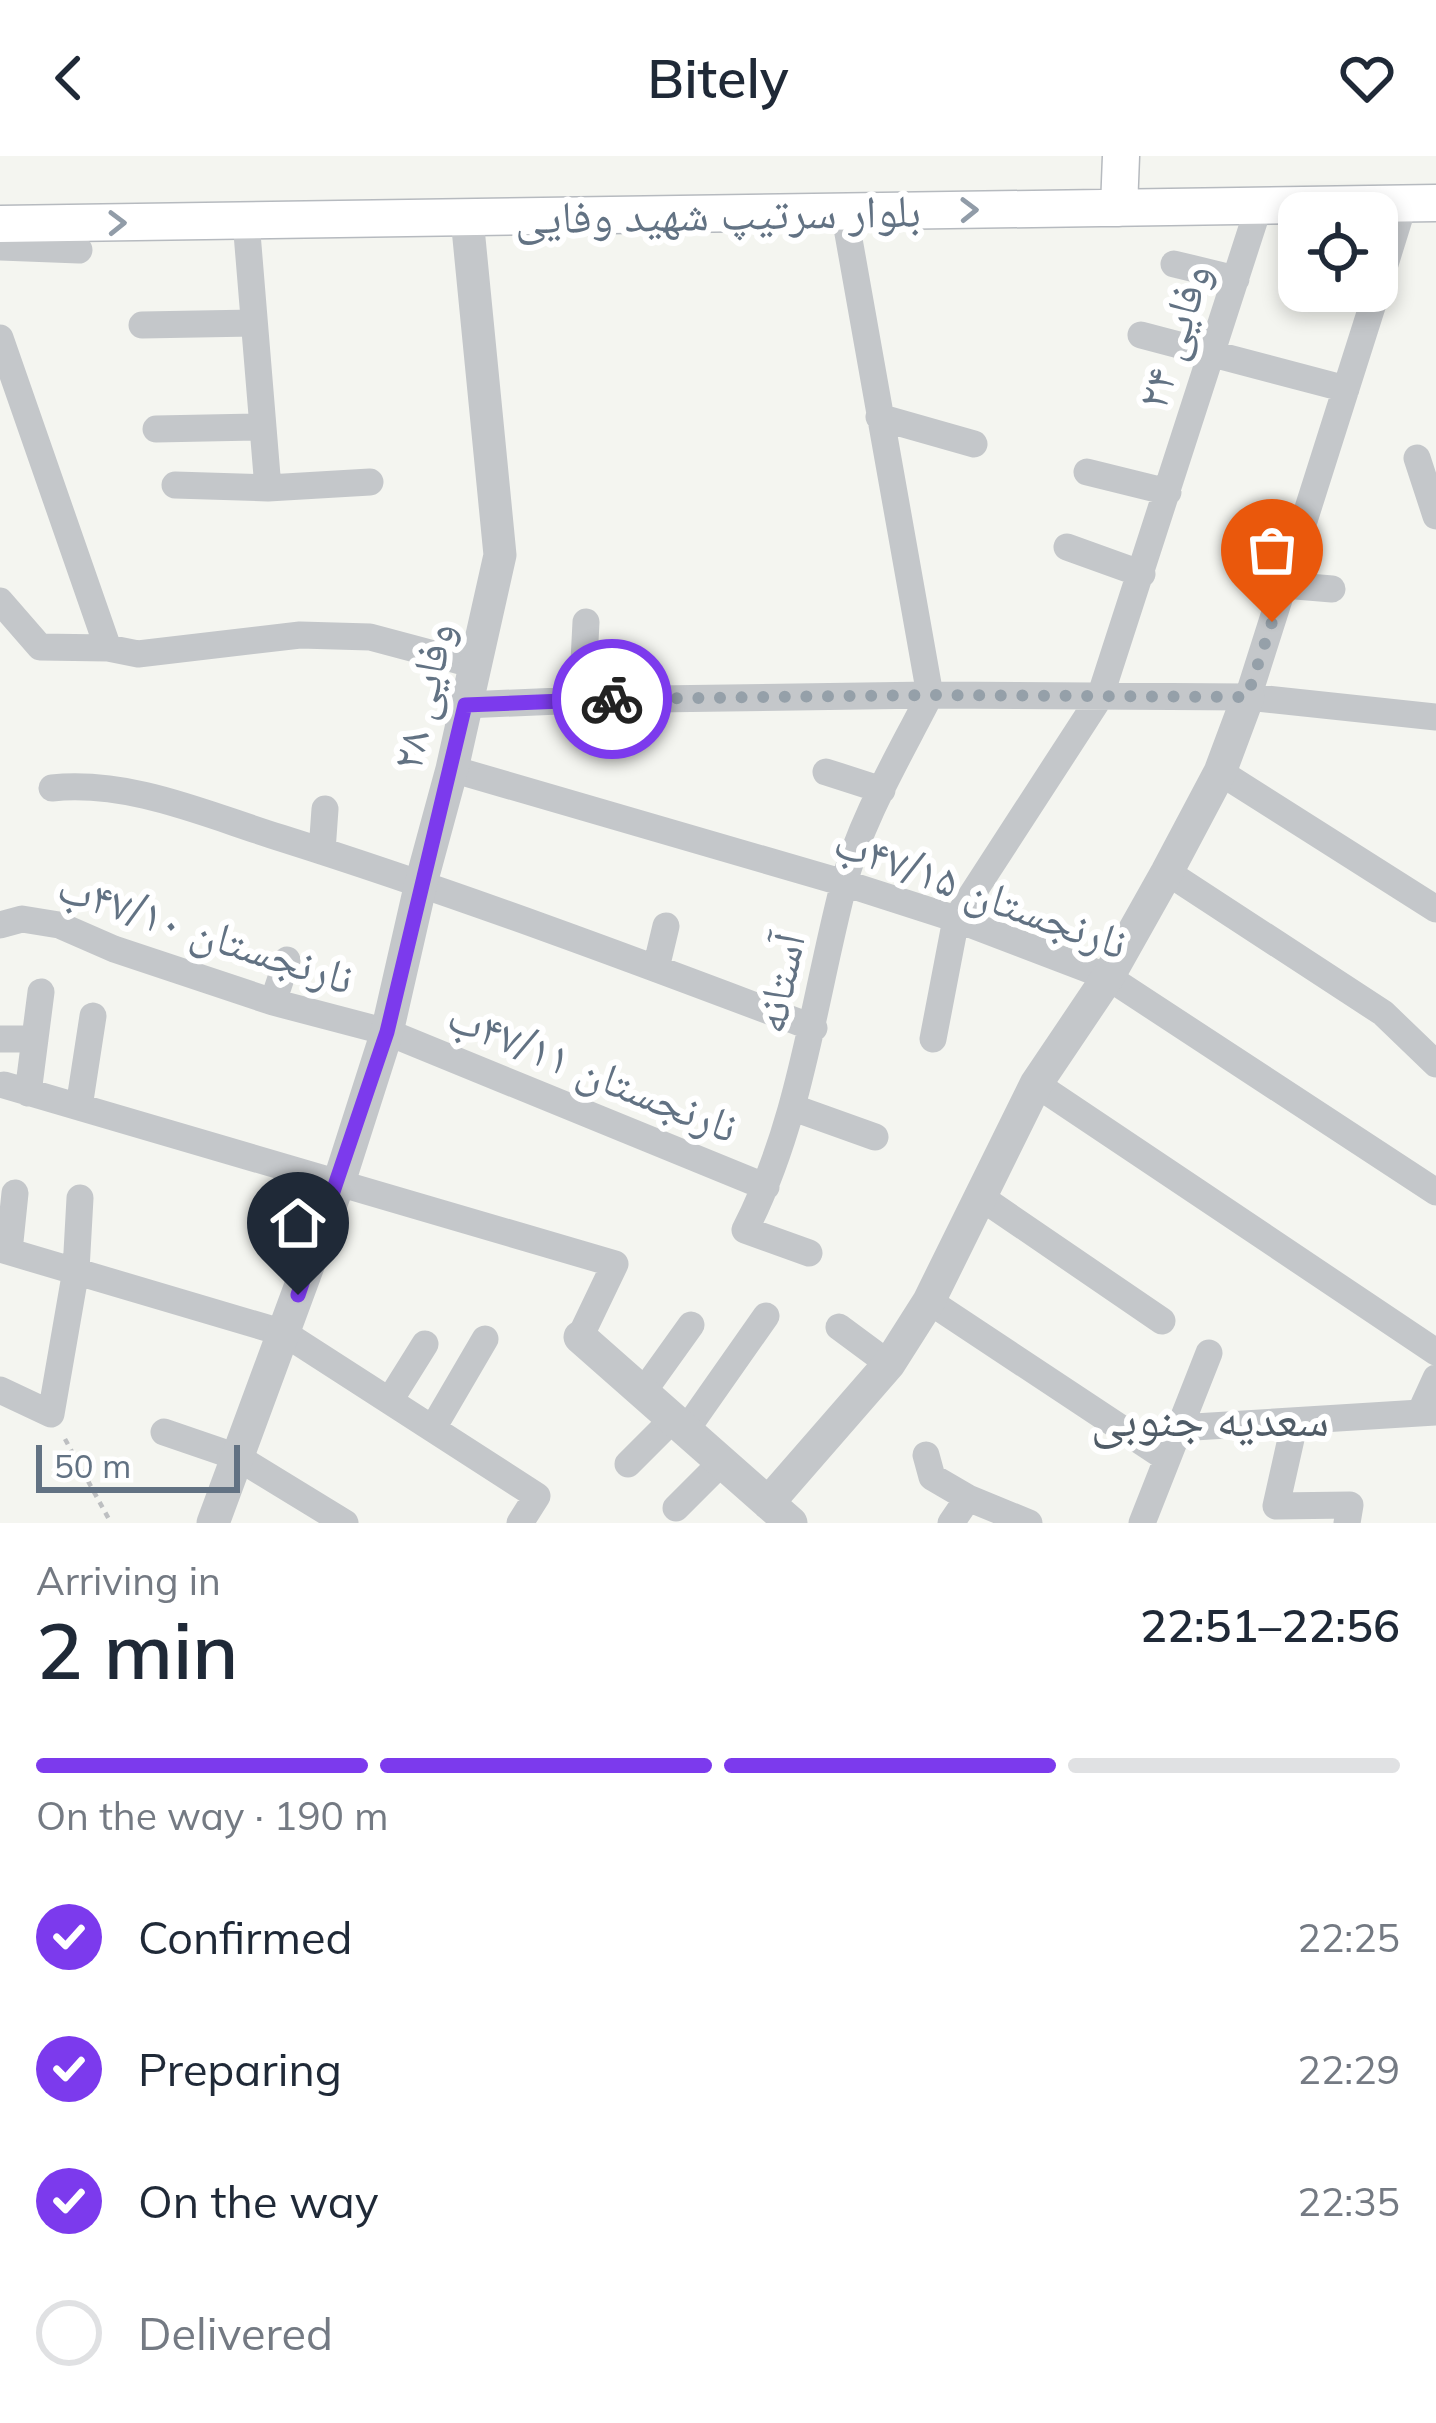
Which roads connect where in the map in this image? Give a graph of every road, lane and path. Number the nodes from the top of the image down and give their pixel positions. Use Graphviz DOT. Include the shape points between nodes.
graph roads {
  1 [pos="1121,156"];
  2 [pos="1420,203"];
  3 [pos="1259,206"];
  4 [pos="1119,208"];
  5 [pos="844,211"];
  6 [pos="467,218"];
  7 [pos="246,221"];
  8 [pos="0,224"];
  9 [pos="0,247"];
  10 [pos="1398,248"];
  11 [pos="79,250"];
  12 [pos="1174,264"];
  13 [pos="1235,279"];
  14 [pos="1370,312"];
  15 [pos="254,323"];
  16 [pos="142,325"];
  17 [pos="1141,335"];
  18 [pos="0,338"];
  19 [pos="1211,354"];
  20 [pos="1346,389"];
  21 [pos="879,417"];
  22 [pos="262,427"];
  23 [pos="156,429"];
  24 [pos="974,444"];
  25 [pos="1417,458"];
  26 [pos="1087,472"];
  27 [pos="370,482"];
  28 [pos="175,485"];
  29 [pos="268,488"];
  30 [pos="1168,492"];
  31 [pos="1436,516"];
  32 [pos="1067,547"];
  33 [pos="1142,574"];
  34 [pos="1284,585"];
  35 [pos="1332,589"];
  36 [pos="0,601"];
  37 [pos="586,622"];
  38 [pos="108,648"];
  39 [pos="476,665"];
  40 [pos="930,695"];
  41 [pos="1100,697"];
  42 [pos="1247,697"];
  43 [pos="582,700"];
  44 [pos="465,705"];
  45 [pos="1436,717"];
  46 [pos="452,770"];
  47 [pos="826,772"];
  48 [pos="1220,772"];
  49 [pos="52,788"];
  50 [pos="882,790"];
  51 [pos="325,809"];
  52 [pos="322,851"];
  53 [pos="1167,872"];
  54 [pos="421,883"];
  55 [pos="844,883"];
  56 [pos="1436,909"];
  57 [pos="956,919"];
  58 [pos="0,925"];
  59 [pos="665,926"];
  60 [pos="287,960"];
  61 [pos="656,968"];
  62 [pos="1108,977"];
  63 [pos="41,992"];
  64 [pos="274,1002"];
  65 [pos="93,1016"];
  66 [pos="814,1028"];
  67 [pos="387,1032"];
  68 [pos="0,1039"];
  69 [pos="35,1039"];
  70 [pos="933,1039"];
  71 [pos="1436,1064"];
  72 [pos="1036,1084"];
  73 [pos="80,1107"];
  74 [pos="794,1108"];
  75 [pos="874,1137"];
  76 [pos="339,1182"];
  77 [pos="766,1187"];
  78 [pos="1436,1192"];
  79 [pos="15,1193"];
  80 [pos="979,1196"];
  81 [pos="80,1198"];
  82 [pos="4,1250"];
  83 [pos="808,1253"];
  84 [pos="76,1270"];
  85 [pos="929,1301"];
  86 [pos="766,1316"];
  87 [pos="1162,1322"];
  88 [pos="691,1325"];
  89 [pos="839,1327"];
  90 [pos="284,1333"];
  91 [pos="580,1337"];
  92 [pos="485,1339"];
  93 [pos="425,1344"];
  94 [pos="1436,1352"];
  95 [pos="1209,1353"];
  96 [pos="890,1364"];
  97 [pos="1436,1378"];
  98 [pos="0,1390"];
  99 [pos="643,1392"];
  100 [pos="390,1400"];
  101 [pos="1428,1412"];
  102 [pos="51,1414"];
  103 [pos="1295,1421"];
  104 [pos="680,1425"];
  105 [pos="433,1428"];
  106 [pos="1178,1428"];
  107 [pos="164,1432"];
  108 [pos="926,1455"];
  109 [pos="237,1457"];
  110 [pos="1166,1457"];
  111 [pos="722,1462"];
  112 [pos="628,1464"];
  113 [pos="968,1498"];
  114 [pos="676,1508"];
  115 [pos="784,1518"];
  116 [pos="111,1523"];
  117 [pos="213,1523"];
  118 [pos="345,1523"];
  119 [pos="520,1523"];
  120 [pos="951,1523"];
  121 [pos="1028,1523"];
  122 [pos="1142,1523"];
  123 [pos="1347,1523"];
  1 -- 4 [label="main road"];
  2 -- 3 [label="main road, بلوار سرتیپ شهید وفایی"];
  2 -- 10 [label="street"];
  3 -- 4 [label="main road, بلوار سرتیپ شهید وفایی"];
  3 -- 13 [label="street, وفایی ۲۴"];
  5 -- 4 [label="main road, بلوار سرتیپ شهید وفایی, one-way"];
  5 -- 6 [label="main road, بلوار سرتیپ شهید وفایی"];
  5 -- 21 [label="street"];
  6 -- 7 [label="main road, بلوار سرتیپ شهید وفایی"];
  6 -- 39 [label="street, وفایی ۲۸" via="500,555"];
  8 -- 7 [label="main road, بلوار سرتیپ شهید وفایی, one-way"];
  7 -- 15 [label="street"];
  9 -- 11 [label="street"];
  12 -- 13 [label="street"];
  13 -- 19 [label="street, وفایی ۲۴"];
  14 -- 20 [label="street"];
  15 -- 16 [label="street"];
  15 -- 22 [label="street"];
  17 -- 19 [label="street"];
  18 -- 38 [label="street"];
  19 -- 20 [label="street"];
  19 -- 30 [label="street, وفایی ۲۴"];
  20 -- 34 [label="street"];
  21 -- 24 [label="street"];
  21 -- 40 [label="street"];
  22 -- 23 [label="street"];
  22 -- 29 [label="street"];
  25 -- 31 [label="street"];
  26 -- 30 [label="street"];
  27 -- 29 [label="street"];
  28 -- 29 [label="street"];
  30 -- 33 [label="street, وفایی ۲۴"];
  32 -- 33 [label="street"];
  33 -- 41 [label="street, وفایی ۲۴"];
  34 -- 35 [label="street"];
  34 -- 42 [label="street"];
  36 -- 38 [label="street" via="40,646"];
  37 -- 43 [label="street"];
  38 -- 39 [label="street" via="138,654 300,635 370,637"];
  39 -- 44 [label="street, وفایی ۲۸"];
  40 -- 41 [label="street"];
  40 -- 43 [label="street"];
  40 -- 50 [label="street, آستانه"];
  41 -- 42 [label="street"];
  41 -- 57 [label="street, وفایی ۲۴"];
  42 -- 45 [label="street"];
  42 -- 48 [label="street"];
  43 -- 44 [label="street"];
  44 -- 46 [label="street, وفایی ۲۸"];
  46 -- 54 [label="street, وفایی ۲۸"];
  46 -- 55 [label="street, نارنجستان ۴۷/۱۵ب"];
  47 -- 50 [label="street"];
  48 -- 53 [label="street"];
  48 -- 56 [label="street"];
  49 -- 52 [label="street" via="91,784 137,793"];
  50 -- 55 [label="street, آستانه"];
  51 -- 52 [label="street"];
  52 -- 54 [label="street"];
  53 -- 62 [label="street"];
  53 -- 71 [label="street" via="1382,1013"];
  54 -- 61 [label="street"];
  54 -- 67 [label="street, وفایی ۲۸"];
  55 -- 57 [label="street, نارنجستان ۴۷/۱۵ب"];
  55 -- 66 [label="street, آستانه"];
  57 -- 62 [label="street, نارنجستان ۴۷/۱۵ب"];
  57 -- 70 [label="street"];
  58 -- 64 [label="street, نارنجستان ۴۷/۱۰ب" via="59,925"];
  59 -- 61 [label="street"];
  60 -- 64 [label="street"];
  61 -- 66 [label="street"];
  62 -- 72 [label="street"];
  62 -- 78 [label="street, نارنجستان ۴۷/۱۵ب"];
  63 -- 69 [label="street"];
  64 -- 67 [label="street, نارنجستان ۴۷/۱۰ب"];
  65 -- 73 [label="street"];
  66 -- 74 [label="street, آستانه"];
  67 -- 76 [label="street, وفایی ۲۸"];
  67 -- 77 [label="street, نارنجستان ۴۷/۱۱ب"];
  68 -- 69 [label="street"];
  69 -- 73 [label="street" via="16,1089"];
  72 -- 80 [label="street"];
  72 -- 94 [label="street"];
  73 -- 76 [label="street"];
  74 -- 75 [label="street"];
  74 -- 77 [label="street, آستانه"];
  76 -- 90 [label="street, وفایی ۲۸"];
  76 -- 91 [label="street" via="615,1264"];
  77 -- 83 [label="street, آستانه" via="745,1230"];
  79 -- 82 [label="street"];
  80 -- 85 [label="street"];
  80 -- 87 [label="street"];
  81 -- 84 [label="street"];
  82 -- 84 [label="street"];
  84 -- 90 [label="street"];
  84 -- 102 [label="street"];
  85 -- 96 [label="street"];
  85 -- 110 [label="street"];
  86 -- 104 [label="street"];
  88 -- 99 [label="street"];
  89 -- 96 [label="street"];
  90 -- 100 [label="street"];
  90 -- 109 [label="street, وفایی ۲۸"];
  91 -- 99 [label="street"];
  92 -- 105 [label="street"];
  93 -- 100 [label="street"];
  95 -- 106 [label="street"];
  96 -- 115 [label="street"];
  97 -- 101 [label="street"];
  98 -- 102 [label="street"];
  99 -- 104 [label="street"];
  100 -- 105 [label="street"];
  101 -- 103 [label="street"];
  102 -- 116 [label="path"];
  103 -- 106 [label="street"];
  103 -- 123 [label="street" via="1276,1506 1350,1505"];
  104 -- 111 [label="street"];
  104 -- 112 [label="street"];
  105 -- 119 [label="street" via="537,1496"];
  106 -- 110 [label="street"];
  107 -- 109 [label="street"];
  108 -- 113 [label="street" via="932,1477"];
  109 -- 117 [label="street, وفایی ۲۸"];
  109 -- 118 [label="street"];
  110 -- 122 [label="street"];
  111 -- 114 [label="street"];
  111 -- 115 [label="street"];
  113 -- 120 [label="street"];
  113 -- 121 [label="street"];
}
